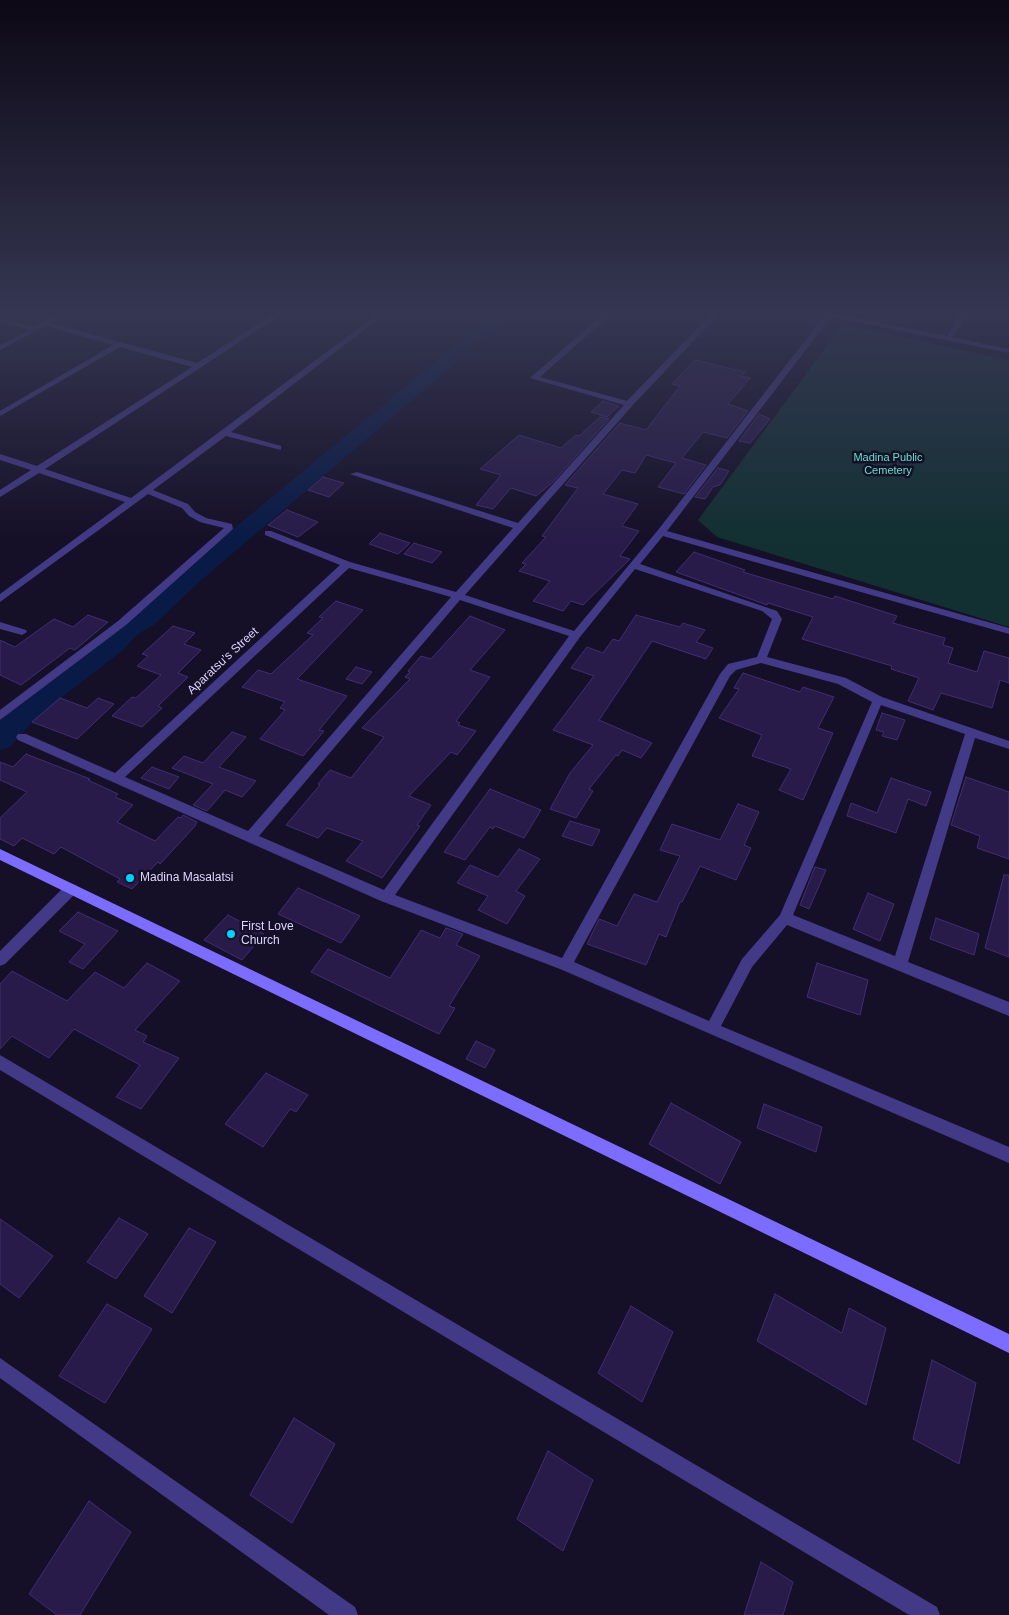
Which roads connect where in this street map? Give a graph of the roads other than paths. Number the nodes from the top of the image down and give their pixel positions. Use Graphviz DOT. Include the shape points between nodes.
graph roads {
  1 [pos="41,390"];
  2 [pos="160,390"];
  3 [pos="280,390"];
  4 [pos="579,390"];
  5 [pos="642,390"];
  6 [pos="771,390"];
  7 [pos="629,404"];
  8 [pos="0,414"];
  9 [pos="225,432"];
  10 [pos="278,448"];
  11 [pos="0,458"];
  12 [pos="37,470"];
  13 [pos="354,474"];
  14 [pos="146,490"];
  15 [pos="0,494"];
  16 [pos="131,501"];
  17 [pos="520,528"];
  18 [pos="661,532"];
  19 [pos="268,533"];
  20 [pos="347,564"];
  21 [pos="634,566"];
  22 [pos="458,596"];
  23 [pos="0,599"];
  24 [pos="0,626"];
  25 [pos="1009,631"];
  26 [pos="22,632"];
  27 [pos="576,635"];
  28 [pos="761,659"];
  29 [pos="878,700"];
  30 [pos="0,716"];
  31 [pos="971,732"];
  32 [pos="22,737"];
  33 [pos="1009,745"];
  34 [pos="117,778"];
  35 [pos="250,837"];
  36 [pos="0,854"];
  37 [pos="71,889"];
  38 [pos="386,897"];
  39 [pos="785,918"];
  40 [pos="0,960"];
  41 [pos="900,964"];
  42 [pos="565,965"];
  43 [pos="1009,1009"];
  44 [pos="712,1029"];
  45 [pos="0,1062"];
  46 [pos="1009,1155"];
  47 [pos="1009,1344"];
  48 [pos="0,1367"];
  49 [pos="347,1615"];
  50 [pos="929,1615"];
  1 -- 8 [label="street"];
  2 -- 12 [label="street"];
  3 -- 9 [label="street"];
  4 -- 7 [label="street"];
  5 -- 7 [label="street"];
  6 -- 18 [label="street"];
  7 -- 17 [label="street"];
  9 -- 10 [label="street"];
  9 -- 14 [label="street"];
  11 -- 12 [label="street"];
  12 -- 15 [label="street"];
  12 -- 16 [label="street"];
  13 -- 17 [label="street"];
  14 -- 16 [label="street"];
  14 -- 30 [label="street" via="185,506 204,520 229,526 228,529 122,623"];
  16 -- 23 [label="street"];
  17 -- 22 [label="street"];
  18 -- 21 [label="street"];
  18 -- 25 [label="street"];
  19 -- 20 [label="street"];
  20 -- 22 [label="street"];
  20 -- 34 [label="street, Aparatsu’s Street"];
  21 -- 27 [label="street"];
  21 -- 28 [label="street" via="773,613 777,619"];
  22 -- 27 [label="street"];
  22 -- 35 [label="street"];
  24 -- 26 [label="street"];
  27 -- 38 [label="street"];
  28 -- 29 [label="street" via="842,681"];
  28 -- 42 [label="street" via="732,667 726,674"];
  29 -- 31 [label="street"];
  29 -- 39 [label="street"];
  31 -- 33 [label="street"];
  31 -- 41 [label="street"];
  32 -- 34 [label="street"];
  34 -- 35 [label="street"];
  35 -- 38 [label="street"];
  36 -- 37 [label="street"];
  37 -- 40 [label="street"];
  37 -- 47 [label="street"];
  38 -- 42 [label="street"];
  39 -- 41 [label="street"];
  39 -- 44 [label="street" via="747,963"];
  41 -- 43 [label="street"];
  42 -- 44 [label="street"];
  44 -- 46 [label="street"];
  45 -- 50 [label="street"];
  48 -- 49 [label="street"];
}
